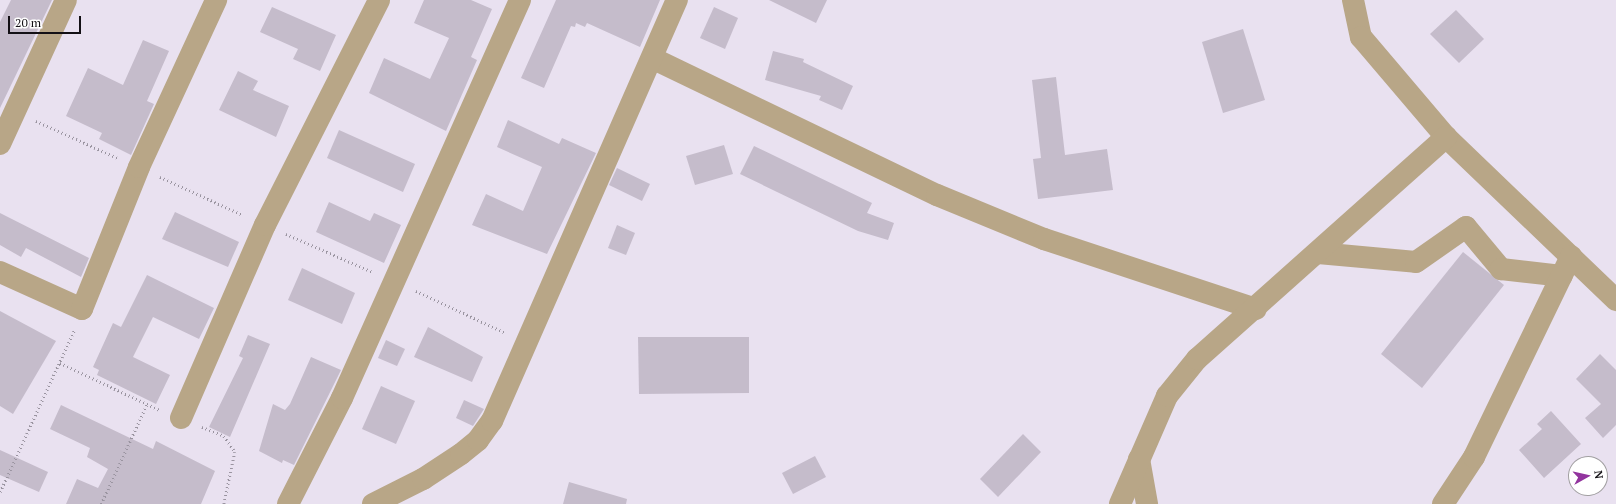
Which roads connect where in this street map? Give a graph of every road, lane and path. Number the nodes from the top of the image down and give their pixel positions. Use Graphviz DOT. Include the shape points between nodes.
graph roads {
  1 [pos="66,0"];
  2 [pos="216,0"];
  3 [pos="379,0"];
  4 [pos="520,0"];
  5 [pos="677,0"];
  6 [pos="1353,0"];
  7 [pos="654,58"];
  8 [pos="1446,137"];
  9 [pos="0,144"];
  10 [pos="1318,253"];
  11 [pos="1571,256"];
  12 [pos="0,272"];
  13 [pos="1562,276"];
  14 [pos="1616,300"];
  15 [pos="1256,309"];
  16 [pos="82,310"];
  17 [pos="147,404"];
  18 [pos="181,418"];
  19 [pos="1139,459"];
  20 [pos="0,492"];
  21 [pos="101,504"];
  22 [pos="288,504"];
  23 [pos="373,504"];
  24 [pos="1120,504"];
  25 [pos="1147,504"];
  26 [pos="1443,504"];
  1 -- 9 [label="street"];
  2 -- 16 [label="street" via="139,167"];
  3 -- 18 [label="street" via="265,225"];
  4 -- 22 [label="street" via="342,398 304,479"];
  5 -- 7 [label="street"];
  6 -- 8 [label="street" via="1361,36"];
  7 -- 15 [label="street" via="944,198 1044,239"];
  7 -- 23 [label="street" via="578,220 492,421 478,440 461,454 423,479"];
  8 -- 10 [label="street"];
  8 -- 11 [label="street"];
  10 -- 13 [label="street" via="1416,262 1466,227 1501,269"];
  10 -- 15 [label="street"];
  11 -- 13 [label="street"];
  11 -- 14 [label="street"];
  12 -- 16 [label="street"];
  13 -- 26 [label="street" via="1474,457"];
  15 -- 19 [label="street" via="1197,359 1167,396"];
  16 -- 20 [label="path"];
  17 -- 21 [label="path"];
  19 -- 24 [label="street"];
  19 -- 25 [label="street"];
}
